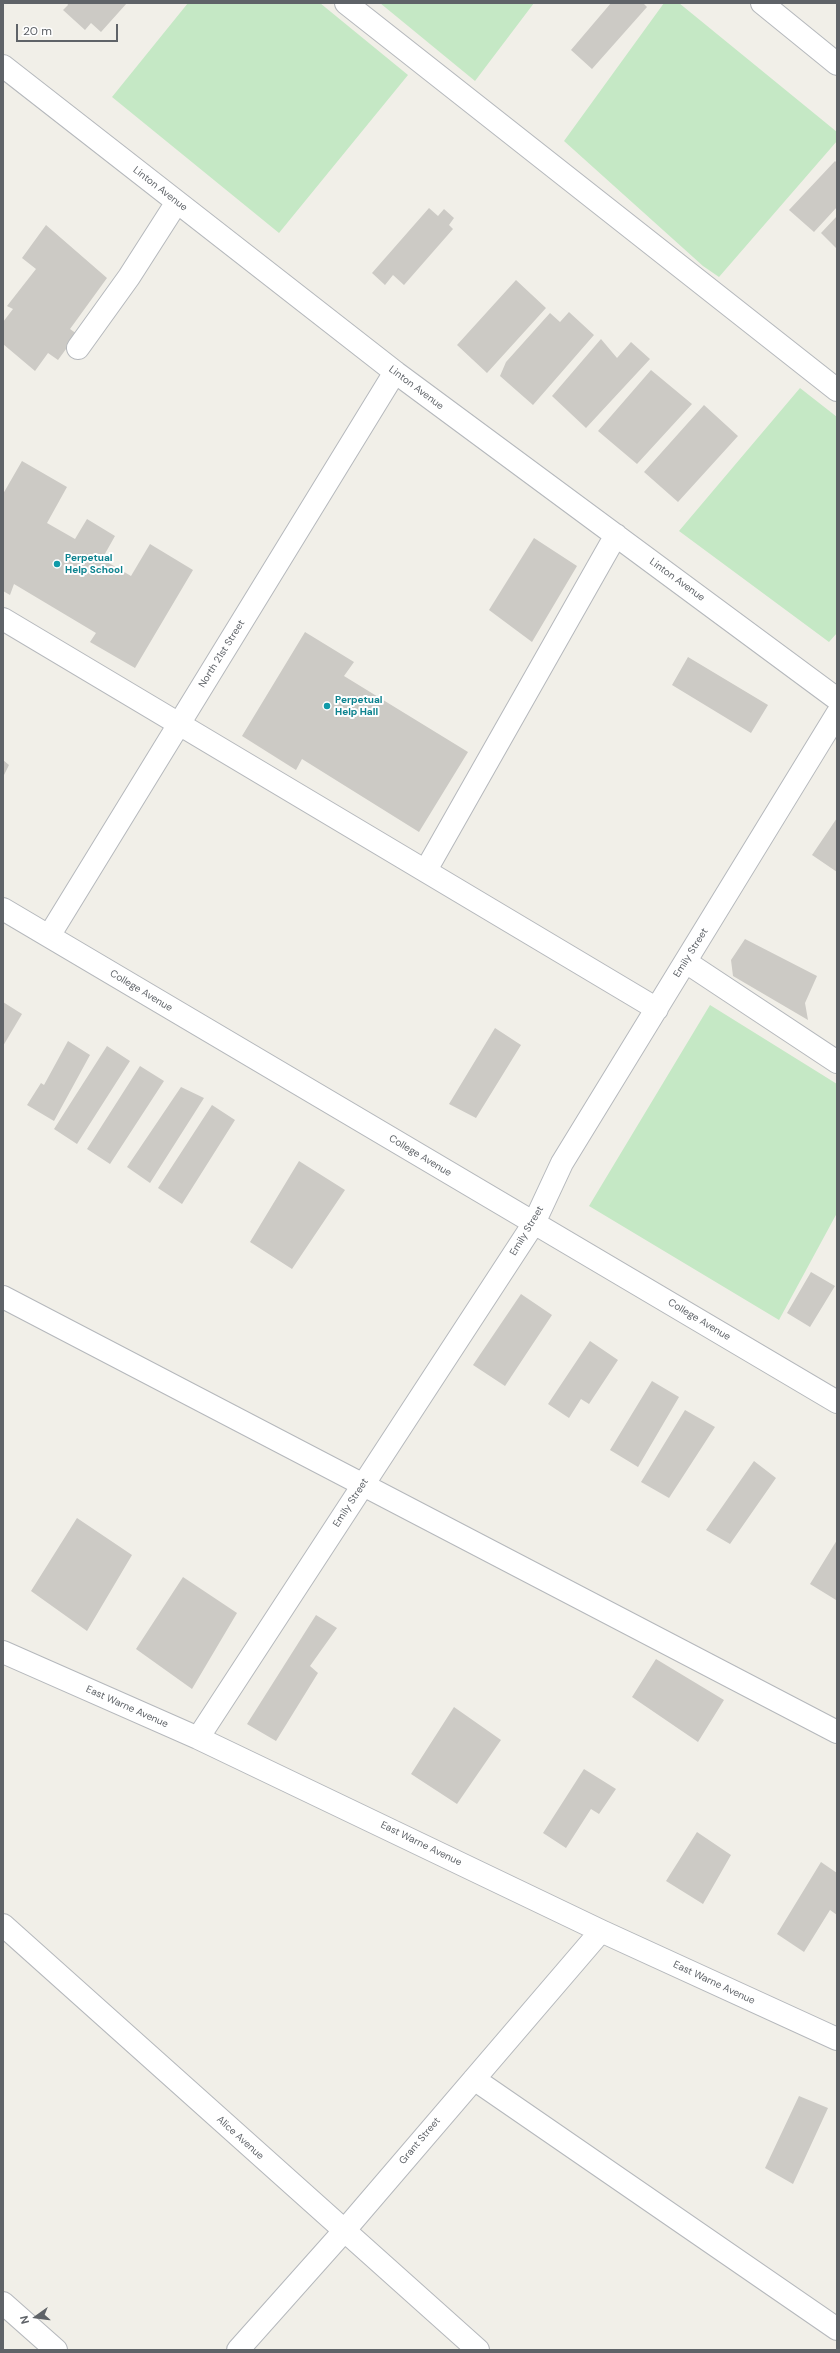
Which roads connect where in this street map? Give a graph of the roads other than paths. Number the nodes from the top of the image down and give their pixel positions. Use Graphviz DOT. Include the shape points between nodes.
graph roads {
  1 [pos="346,3"];
  2 [pos="762,3"];
  3 [pos="837,64"];
  4 [pos="3,66"];
  5 [pos="177,202"];
  6 [pos="78,348"];
  7 [pos="395,372"];
  8 [pos="837,390"];
  9 [pos="616,536"];
  10 [pos="3,618"];
  11 [pos="837,699"];
  12 [pos="837,714"];
  13 [pos="180,723"];
  14 [pos="426,870"];
  15 [pos="3,909"];
  16 [pos="49,936"];
  17 [pos="686,962"];
  18 [pos="656,1009"];
  19 [pos="837,1062"];
  20 [pos="534,1223"];
  21 [pos="3,1297"];
  22 [pos="837,1402"];
  23 [pos="362,1486"];
  24 [pos="3,1652"];
  25 [pos="837,1732"];
  26 [pos="198,1738"];
  27 [pos="3,1925"];
  28 [pos="601,1931"];
  29 [pos="837,2039"];
  30 [pos="474,2079"];
  31 [pos="344,2231"];
  32 [pos="3,2303"];
  33 [pos="837,2329"];
  34 [pos="56,2350"];
  35 [pos="238,2350"];
  36 [pos="478,2350"];
  1 -- 8 [label="street"];
  2 -- 3 [label="street"];
  4 -- 5 [label="street, Linton Avenue"];
  5 -- 6 [label="street" via="129,277"];
  5 -- 7 [label="street, Linton Avenue"];
  7 -- 9 [label="street, Linton Avenue"];
  7 -- 13 [label="street, North 21st Street"];
  9 -- 11 [label="street, Linton Avenue"];
  9 -- 14 [label="street"];
  10 -- 13 [label="street"];
  12 -- 17 [label="street, Emily Street"];
  13 -- 14 [label="street"];
  13 -- 16 [label="street, North 21st Street"];
  14 -- 18 [label="street"];
  15 -- 16 [label="street, College Avenue"];
  16 -- 20 [label="street, College Avenue"];
  17 -- 18 [label="street, Emily Street"];
  17 -- 19 [label="street"];
  18 -- 20 [label="street, Emily Street" via="562,1163"];
  20 -- 22 [label="street, College Avenue"];
  20 -- 23 [label="street, Emily Street"];
  21 -- 23 [label="street"];
  23 -- 25 [label="street"];
  23 -- 26 [label="street, Emily Street"];
  24 -- 26 [label="street, East Warne Avenue"];
  26 -- 28 [label="street, East Warne Avenue"];
  27 -- 31 [label="street, Alice Avenue"];
  28 -- 29 [label="street, East Warne Avenue"];
  28 -- 30 [label="street, Grant Street"];
  30 -- 31 [label="street, Grant Street"];
  30 -- 33 [label="street"];
  31 -- 35 [label="street, Grant Street"];
  31 -- 36 [label="street, Alice Avenue"];
  32 -- 34 [label="street"];
}
